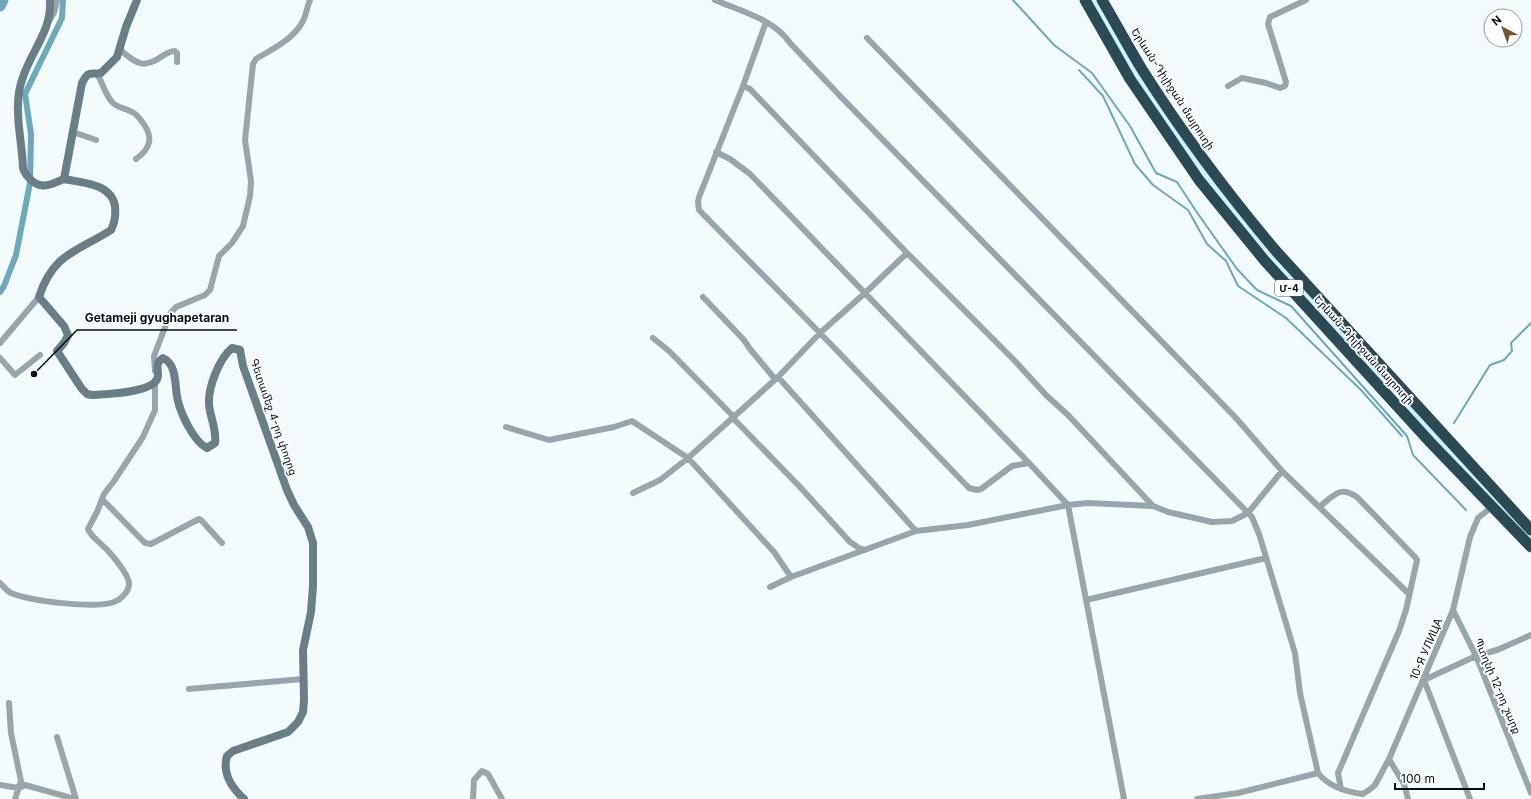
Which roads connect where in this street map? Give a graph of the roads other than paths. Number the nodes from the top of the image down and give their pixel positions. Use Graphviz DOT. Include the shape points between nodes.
graph roads {
  1 [pos="50,0"];
  2 [pos="57,0"];
  3 [pos="137,0"];
  4 [pos="310,0"];
  5 [pos="715,0"];
  6 [pos="1085,0"];
  7 [pos="1102,0"];
  8 [pos="1306,0"];
  9 [pos="49,21"];
  10 [pos="766,22"];
  11 [pos="867,38"];
  12 [pos="119,50"];
  13 [pos="177,62"];
  14 [pos="97,74"];
  15 [pos="743,86"];
  16 [pos="1228,86"];
  17 [pos="73,132"];
  18 [pos="96,140"];
  19 [pos="716,152"];
  20 [pos="136,159"];
  21 [pos="64,179"];
  22 [pos="907,253"];
  23 [pos="865,293"];
  24 [pos="39,297"];
  25 [pos="703,297"];
  26 [pos="820,333"];
  27 [pos="653,338"];
  28 [pos="0,343"];
  29 [pos="40,355"];
  30 [pos="0,358"];
  31 [pos="776,378"];
  32 [pos="155,382"];
  33 [pos="733,417"];
  34 [pos="506,427"];
  35 [pos="688,458"];
  36 [pos="1029,463"];
  37 [pos="1282,471"];
  38 [pos="633,493"];
  39 [pos="102,498"];
  40 [pos="1068,505"];
  41 [pos="1153,506"];
  42 [pos="1493,506"];
  43 [pos="1319,507"];
  44 [pos="1248,513"];
  45 [pos="1531,530"];
  46 [pos="916,531"];
  47 [pos="222,542"];
  48 [pos="1531,547"];
  49 [pos="865,550"];
  50 [pos="1266,558"];
  51 [pos="791,577"];
  52 [pos="0,583"];
  53 [pos="770,587"];
  54 [pos="1409,594"];
  55 [pos="1086,600"];
  56 [pos="1453,610"];
  57 [pos="1531,635"];
  58 [pos="1476,656"];
  59 [pos="303,679"];
  60 [pos="1424,680"];
  61 [pos="189,689"];
  62 [pos="9,703"];
  63 [pos="57,737"];
  64 [pos="1389,759"];
  65 [pos="1318,773"];
  66 [pos="0,785"];
  67 [pos="19,788"];
  68 [pos="1341,790"];
  69 [pos="1531,793"];
  70 [pos="1362,797"];
  71 [pos="15,799"];
  72 [pos="76,799"];
  73 [pos="244,799"];
  74 [pos="473,799"];
  75 [pos="502,799"];
  76 [pos="1124,799"];
  77 [pos="1197,799"];
  78 [pos="1408,799"];
  79 [pos="1470,799"];
  1 -- 9 [label="street"];
  2 -- 9 [label="street"];
  3 -- 12 [label="street"];
  4 -- 32 [label="street" via="303,21 295,32 256,59 253,64 245,140 251,181 243,226 232,243 219,256 210,290 206,295 176,307 170,314 154,356"];
  5 -- 10 [label="street"];
  6 -- 42 [label="highway, Երևան-Դիլիջան մայրուղի / Մ-4" via="1130,79 1200,180 1238,229 1265,262 1430,442"];
  7 -- 45 [label="highway, Երևան-Դիլիջան մայրուղի / Մ-4" via="1144,71 1209,168 1241,209"];
  8 -- 16 [label="street" via="1270,17 1268,24 1286,82 1285,86 1280,88 1242,78"];
  9 -- 21 [label="street" via="23,77 18,96 23,168 35,184 44,186"];
  10 -- 15 [label="street"];
  10 -- 44 [label="street" via="784,34 847,102"];
  11 -- 37 [label="street" via="1230,412"];
  12 -- 13 [label="street" via="138,63 144,64 169,51 175,51"];
  12 -- 14 [label="street" via="117,57"];
  14 -- 17 [label="street" via="90,73 82,83"];
  14 -- 20 [label="street" via="109,99 135,114 149,132 148,145"];
  15 -- 19 [label="street"];
  15 -- 22 [label="street" via="750,89"];
  17 -- 18 [label="street"];
  17 -- 21 [label="street"];
  19 -- 23 [label="street" via="750,174"];
  19 -- 26 [label="street" via="699,197 699,210"];
  21 -- 24 [label="street" via="95,186 110,194 114,200 115,222 111,230 62,258 47,275"];
  22 -- 23 [label="street"];
  22 -- 41 [label="street" via="1047,396 1068,414"];
  23 -- 26 [label="street"];
  23 -- 36 [label="street"];
  24 -- 28 [label="street"];
  24 -- 32 [label="street" via="64,326 68,335 57,351 87,394 124,393"];
  25 -- 31 [label="street"];
  26 -- 31 [label="street"];
  26 -- 36 [label="street" via="969,488 981,489 1012,466"];
  27 -- 33 [label="street"];
  29 -- 30 [label="street" via="15,375"];
  31 -- 33 [label="street"];
  31 -- 46 [label="street"];
  32 -- 39 [label="street" via="155,410 143,437"];
  32 -- 59 [label="street, Գետամեջ 4-րդ փողոց" via="158,377 157,364 163,358 172,366 178,402 192,432 207,448 215,443 216,437 209,404 210,388 227,352 232,348 240,350 243,366 285,484 308,527 313,543 312,605 303,650"];
  33 -- 35 [label="street"];
  33 -- 49 [label="street" via="850,542"];
  34 -- 35 [label="street" via="549,440 632,421"];
  35 -- 38 [label="street" via="660,480"];
  35 -- 51 [label="street" via="774,552"];
  36 -- 40 [label="street"];
  37 -- 43 [label="street"];
  37 -- 44 [label="street"];
  39 -- 47 [label="street" via="145,543 151,544 199,519"];
  39 -- 52 [label="street" via="88,530 126,572 129,584 126,593 115,602 103,604 62,603 22,596 10,592"];
  40 -- 41 [label="street" via="1088,503"];
  40 -- 46 [label="street" via="968,525"];
  40 -- 55 [label="street"];
  41 -- 44 [label="street" via="1212,522 1232,521"];
  42 -- 48 [label="highway, Երևան-Դիլիջան մայրուղի / Մ-4"];
  42 -- 56 [label="street, 10-Я УЛИЦА" via="1478,518 1470,537"];
  43 -- 54 [label="street"];
  43 -- 54 [label="street" via="1339,492 1349,492 1357,497 1415,556 1417,560"];
  44 -- 50 [label="street" via="1254,522"];
  46 -- 49 [label="street"];
  49 -- 51 [label="street"];
  50 -- 55 [label="street"];
  50 -- 65 [label="street" via="1295,653 1300,693"];
  51 -- 53 [label="street"];
  54 -- 68 [label="street" via="1399,631 1338,773"];
  55 -- 76 [label="street"];
  56 -- 58 [label="street, Պտղնի 12-րդ շարք"];
  56 -- 60 [label="street, 10-Я УЛИЦА"];
  57 -- 58 [label="street"];
  58 -- 60 [label="street"];
  58 -- 69 [label="street, Պտղնի 12-րդ շարք"];
  59 -- 61 [label="street"];
  59 -- 73 [label="street, Գետամեջ 4-րդ փողոց" via="303,712 295,727 278,736 233,751 227,756 225,768 228,780"];
  60 -- 64 [label="street, 10-Я УЛИЦА"];
  60 -- 79 [label="street"];
  62 -- 67 [label="street" via="11,733 21,781"];
  63 -- 72 [label="street"];
  64 -- 70 [label="street, 10-Я УЛИЦА" via="1375,785"];
  64 -- 78 [label="street" via="1404,784"];
  65 -- 68 [label="street" via="1323,780"];
  65 -- 77 [label="street" via="1238,793"];
  66 -- 67 [label="street"];
  67 -- 71 [label="street"];
  67 -- 72 [label="street" via="25,785"];
  68 -- 70 [label="street"];
  74 -- 75 [label="street" via="474,780 482,771 488,774"];
}
